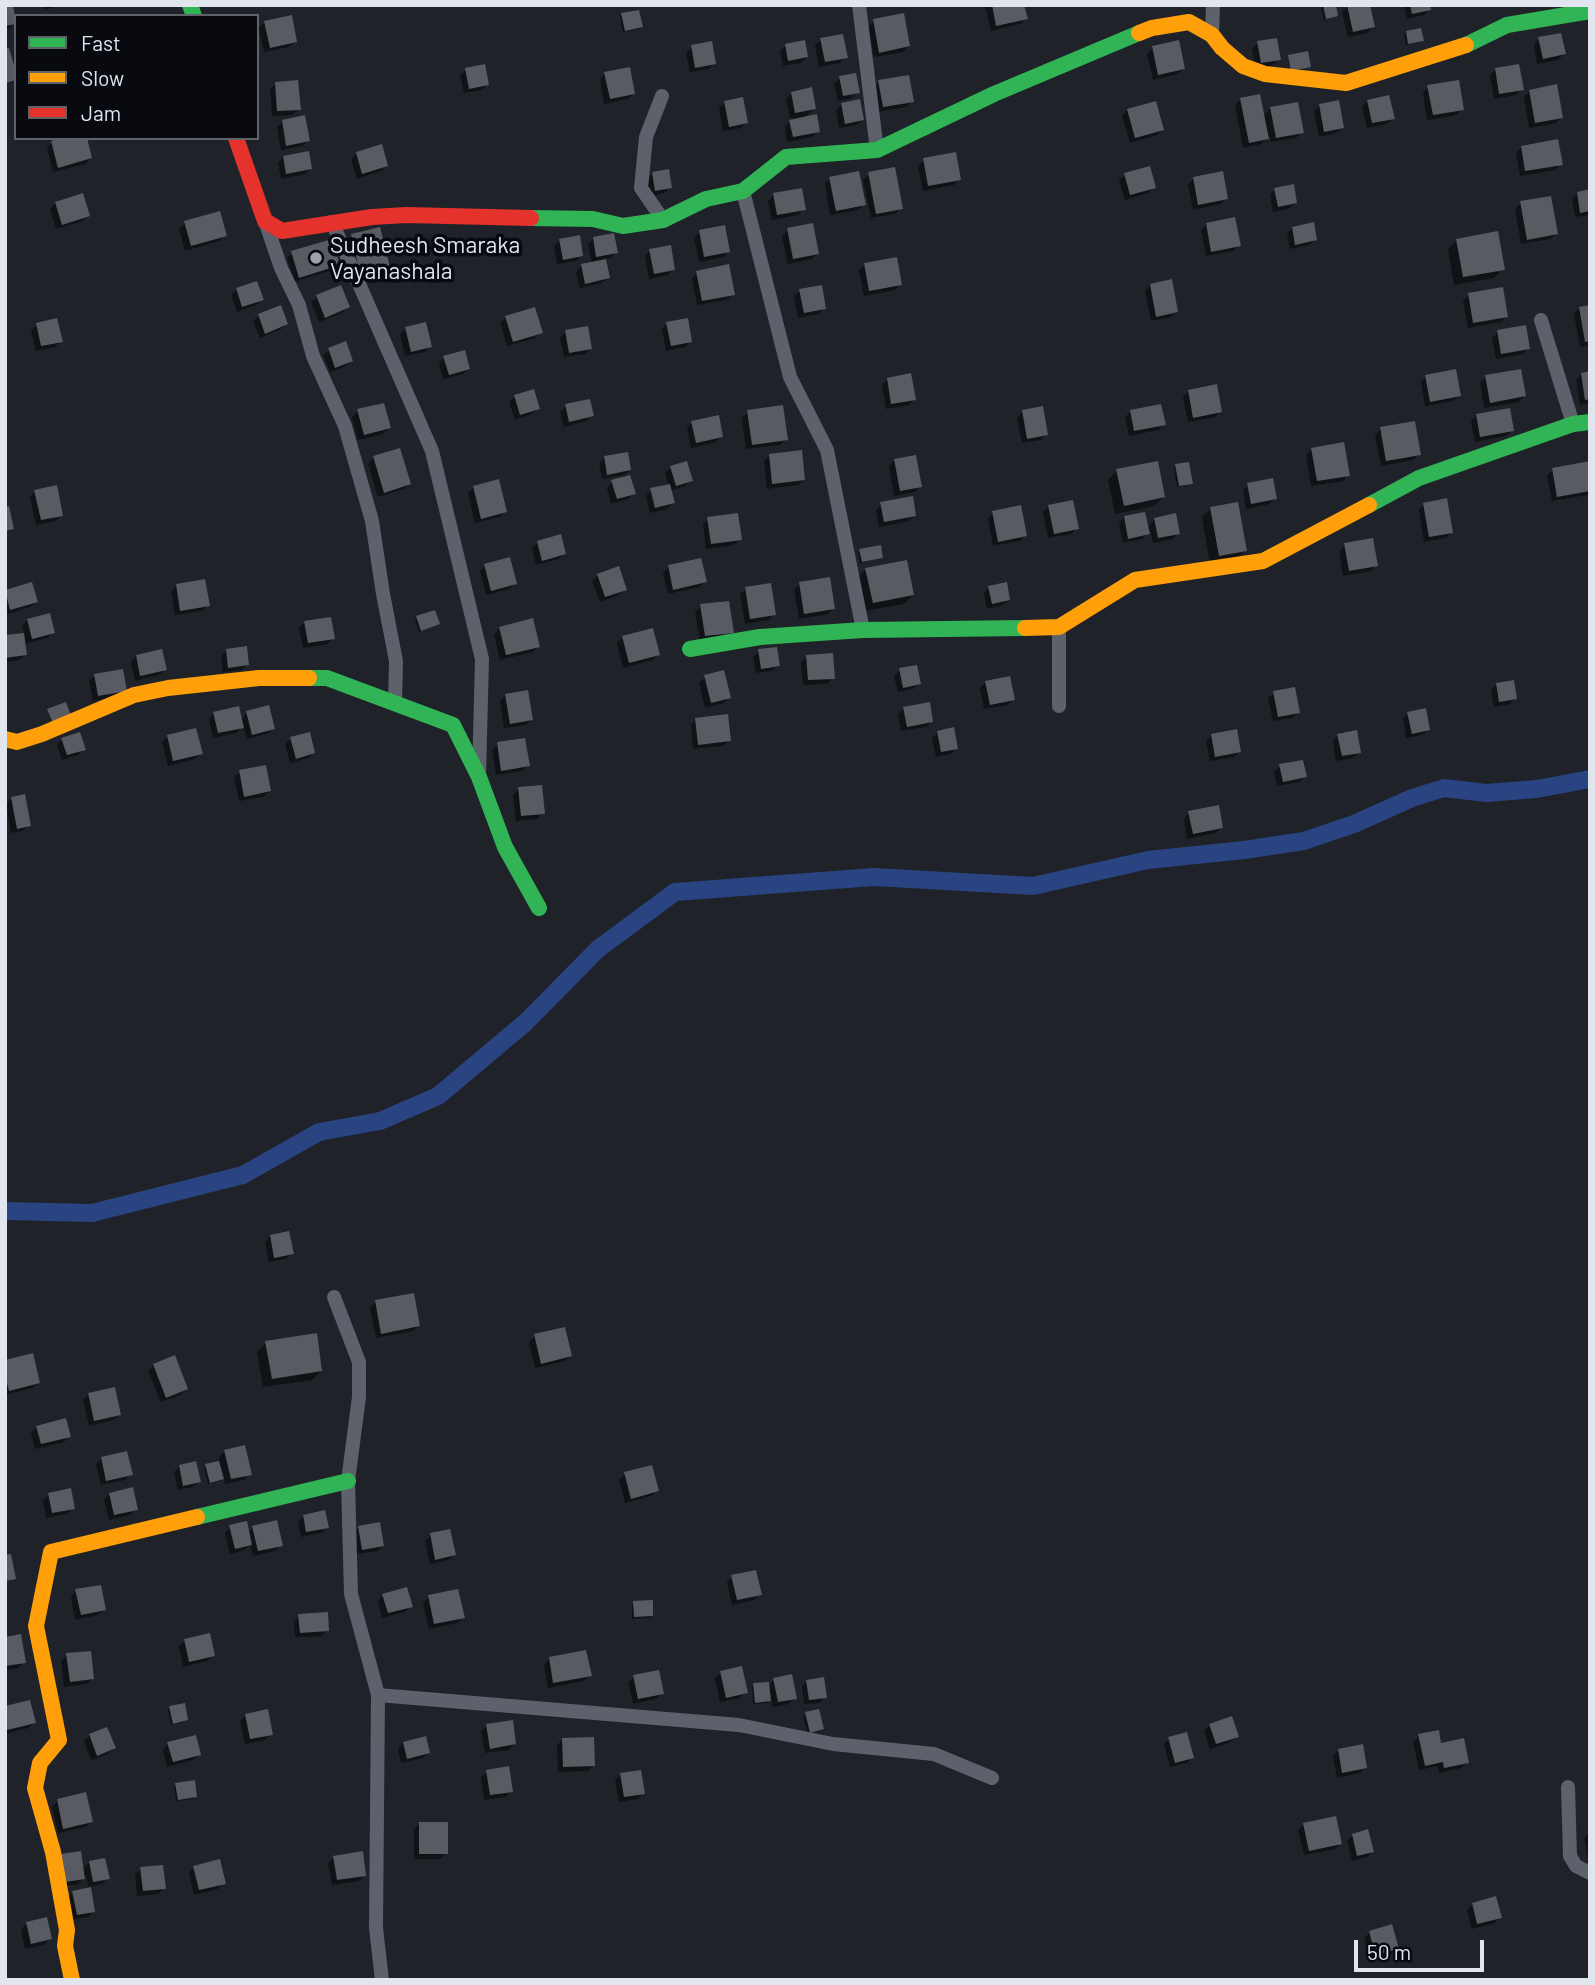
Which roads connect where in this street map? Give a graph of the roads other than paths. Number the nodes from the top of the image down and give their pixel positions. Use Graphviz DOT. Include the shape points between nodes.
graph roads {
  1 [pos="859,5"];
  2 [pos="1213,5"];
  3 [pos="1590,10"];
  4 [pos="1212,35"];
  5 [pos="662,96"];
  6 [pos="237,140"];
  7 [pos="877,150"];
  8 [pos="743,191"];
  9 [pos="663,220"];
  10 [pos="265,221"];
  11 [pos="332,222"];
  12 [pos="1541,320"];
  13 [pos="1582,423"];
  14 [pos="1059,628"];
  15 [pos="863,630"];
  16 [pos="690,649"];
  17 [pos="395,703"];
  18 [pos="1059,706"];
  19 [pos="5,739"];
  20 [pos="479,777"];
  21 [pos="539,908"];
  22 [pos="334,1297"];
  23 [pos="348,1481"];
  24 [pos="378,1695"];
  25 [pos="992,1778"];
  26 [pos="1569,1787"];
  27 [pos="1590,1873"];
  28 [pos="72,1980"];
  29 [pos="382,1980"];
  1 -- 7 [label="street"];
  2 -- 4 [label="street"];
  3 -- 4 [label="street" via="1507,25 1466,45 1346,83 1265,74 1243,66"];
  4 -- 7 [label="street" via="1189,22 1152,28 994,94"];
  5 -- 9 [label="street" via="646,137 641,188"];
  6 -- 10 [label="street"];
  7 -- 8 [label="street" via="786,157"];
  8 -- 9 [label="street" via="706,199"];
  8 -- 15 [label="street" via="790,377 827,450"];
  9 -- 11 [label="street" via="623,226 593,219 406,215"];
  10 -- 11 [label="street" via="282,231"];
  10 -- 17 [label="street" via="299,305 313,356 345,426 372,521 396,661"];
  11 -- 20 [label="street" via="432,452 482,659"];
  12 -- 13 [label="street"];
  13 -- 14 [label="street" via="1419,478 1263,561 1135,580"];
  14 -- 15 [label="street"];
  14 -- 18 [label="street"];
  15 -- 16 [label="street" via="760,637"];
  17 -- 19 [label="street" via="327,678 259,678 134,695 42,734 17,742"];
  17 -- 20 [label="street" via="453,725"];
  20 -- 21 [label="street" via="505,847"];
  22 -- 23 [label="street" via="359,1362"];
  23 -- 24 [label="street" via="351,1594"];
  23 -- 28 [label="street" via="51,1552 36,1626 59,1740 40,1763 35,1788 53,1852"];
  24 -- 25 [label="street" via="739,1725 833,1744 934,1754"];
  24 -- 29 [label="street" via="376,1928"];
  26 -- 27 [label="street" via="1570,1856 1576,1866"];
}
